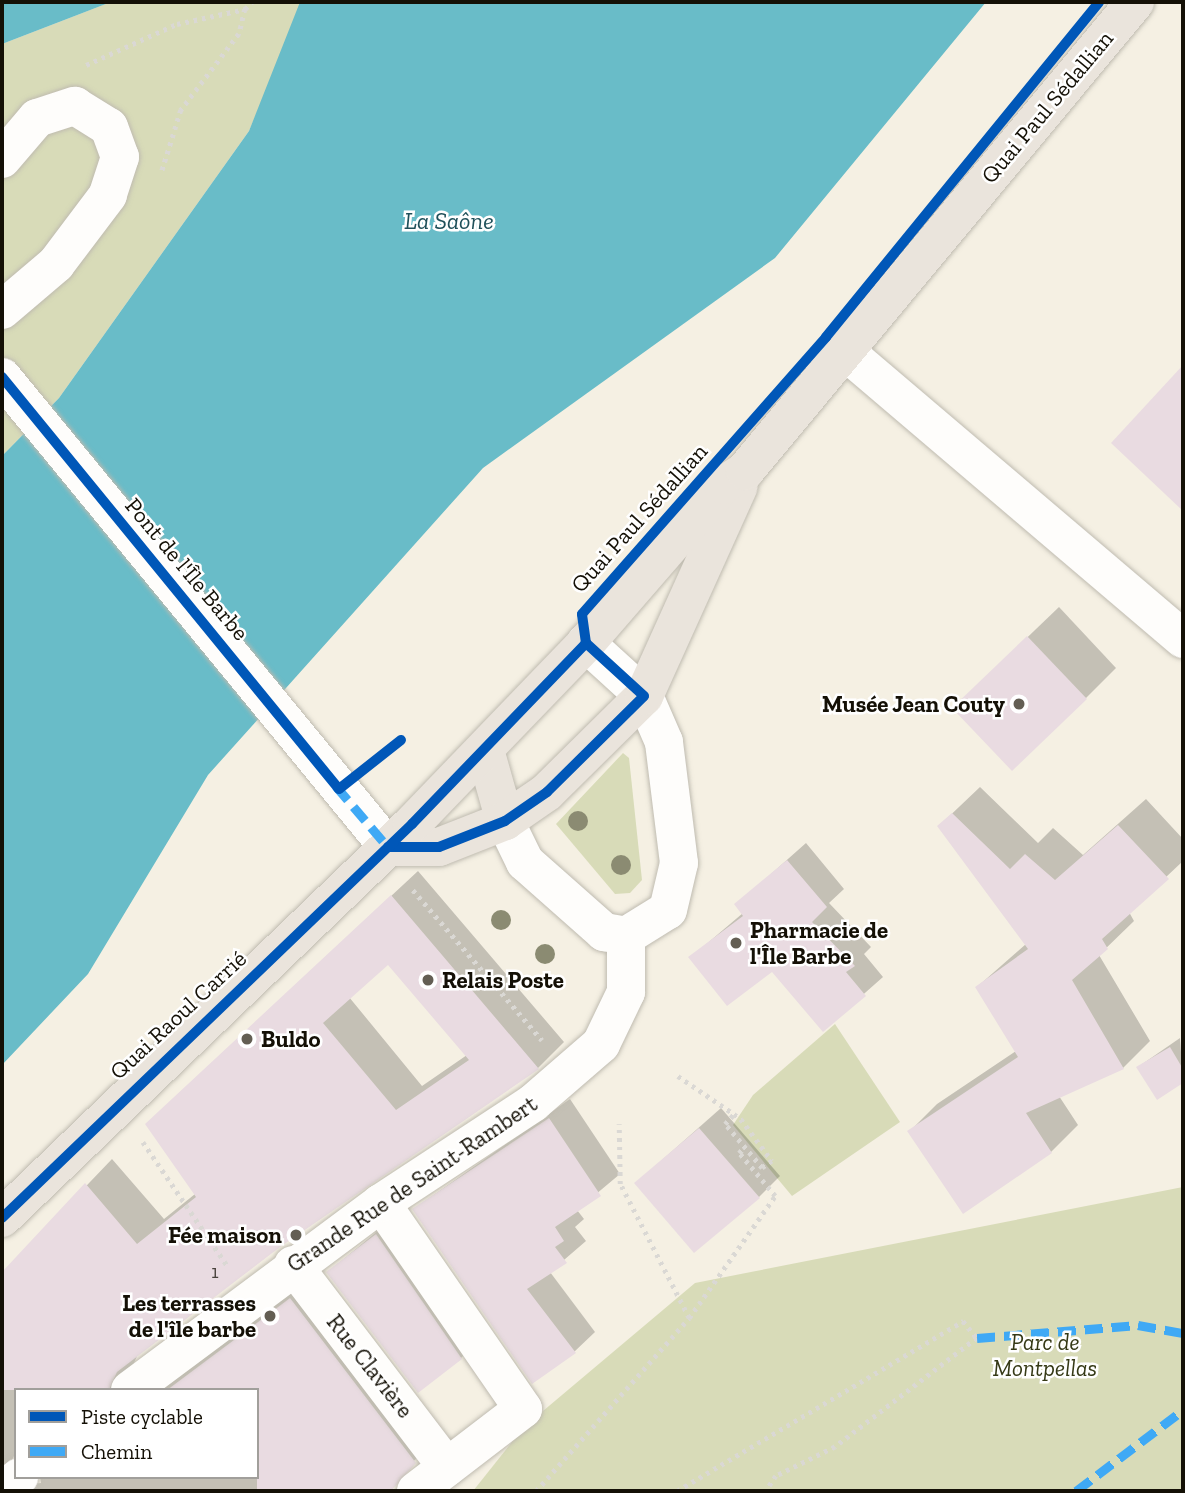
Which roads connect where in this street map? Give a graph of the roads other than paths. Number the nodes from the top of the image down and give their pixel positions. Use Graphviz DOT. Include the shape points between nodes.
graph roads {
  1 [pos="1135,2"];
  2 [pos="2,159"];
  3 [pos="2,310"];
  4 [pos="846,352"];
  5 [pos="2,377"];
  6 [pos="745,471"];
  7 [pos="1183,639"];
  8 [pos="586,643"];
  9 [pos="644,696"];
  10 [pos="485,750"];
  11 [pos="505,821"];
  12 [pos="381,853"];
  13 [pos="626,936"];
  14 [pos="380,1202"];
  15 [pos="2,1217"];
  16 [pos="293,1265"];
  17 [pos="133,1388"];
  18 [pos="447,1467"];
  19 [pos="17,1479"];
  20 [pos="2,1491"];
  21 [pos="416,1491"];
  1 -- 4 [label="main road, Quai Paul Sédallian"];
  2 -- 3 [label="street" via="37,118 75,106 109,127 120,157 108,195 56,264"];
  4 -- 6 [label="main road, Quai Paul Sédallian"];
  4 -- 7 [label="street"];
  5 -- 12 [label="street, Pont de l'Île Barbe" via="339,789"];
  6 -- 8 [label="main road, Quai Paul Sédallian" via="723,485"];
  6 -- 9 [label="main road, Quai Paul Sédallian"];
  8 -- 9 [label="street"];
  8 -- 10 [label="main road, Quai Paul Sédallian"];
  9 -- 11 [label="main road, Quai Paul Sédallian" via="547,792"];
  9 -- 13 [label="street" via="664,742 679,863 668,909"];
  10 -- 11 [label="main road"];
  10 -- 12 [label="main road, Quai Paul Sédallian"];
  11 -- 12 [label="main road, Quai Paul Sédallian" via="439,847"];
  11 -- 13 [label="street" via="526,862 604,932"];
  12 -- 15 [label="main road, Quai Raoul Carrié"];
  13 -- 14 [label="street, Grande Rue de Saint-Rambert" via="621,1009 601,1044 433,1174"];
  14 -- 16 [label="street, Grande Rue de Saint-Rambert"];
  14 -- 18 [label="street" via="523,1409"];
  16 -- 17 [label="street, Grande Rue de Saint-Rambert"];
  16 -- 18 [label="street, Rue Clavière"];
  18 -- 21 [label="street"];
  19 -- 20 [label="street"];
}
